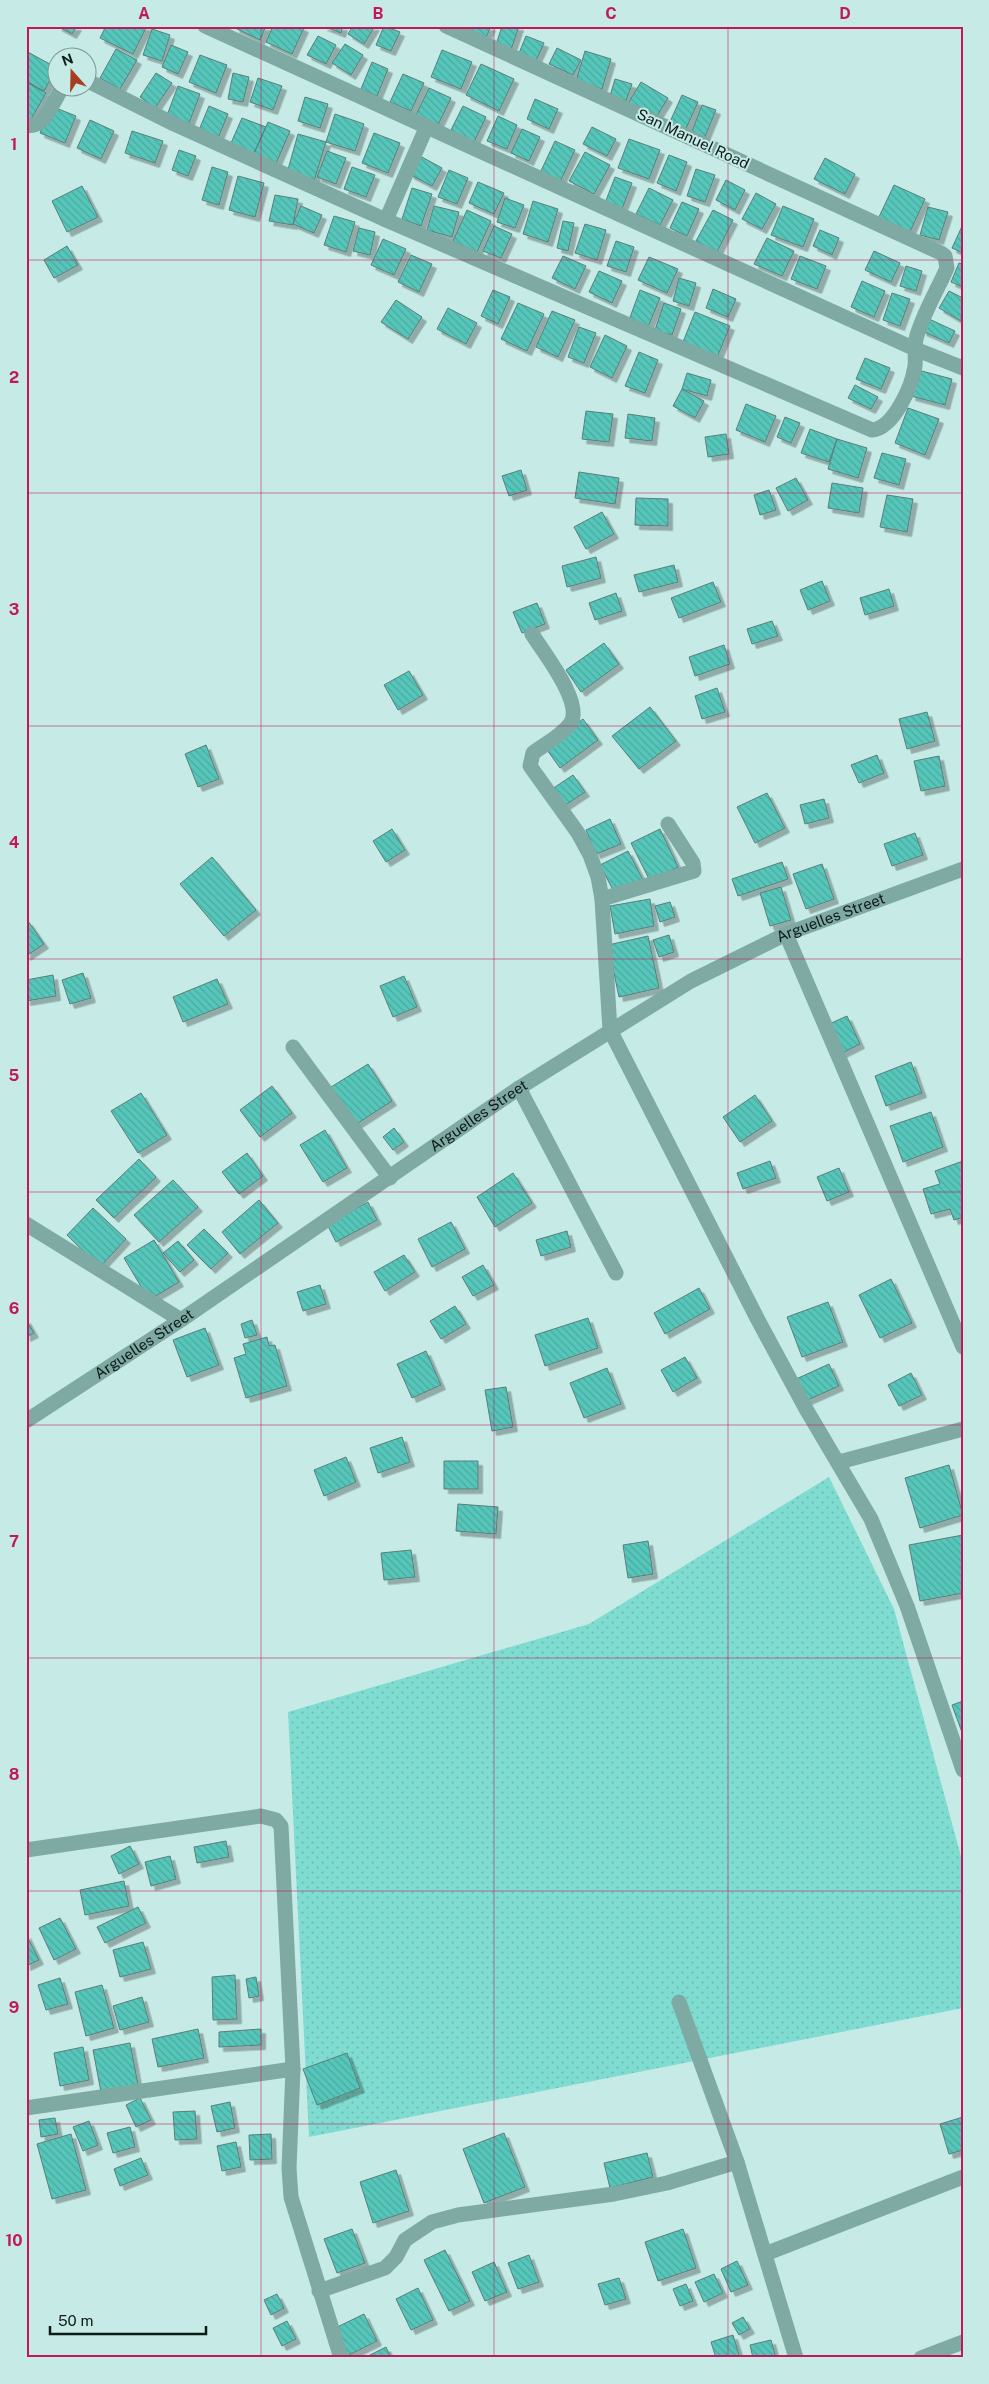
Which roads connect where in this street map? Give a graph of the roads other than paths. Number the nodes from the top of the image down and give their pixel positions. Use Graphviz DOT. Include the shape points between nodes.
graph roads {
  1 [pos="205,26"];
  2 [pos="446,26"];
  3 [pos="225,30"];
  4 [pos="98,86"];
  5 [pos="56,98"];
  6 [pos="26,125"];
  7 [pos="427,126"];
  8 [pos="386,220"];
  9 [pos="915,349"];
  10 [pos="963,368"];
  11 [pos="532,634"];
  12 [pos="668,824"];
  13 [pos="963,869"];
  14 [pos="602,899"];
  15 [pos="786,934"];
  16 [pos="610,1030"];
  17 [pos="293,1047"];
  18 [pos="519,1088"];
  19 [pos="390,1178"];
  20 [pos="26,1224"];
  21 [pos="616,1273"];
  22 [pos="181,1320"];
  23 [pos="963,1347"];
  24 [pos="26,1421"];
  25 [pos="963,1429"];
  26 [pos="839,1462"];
  27 [pos="959,1746"];
  28 [pos="963,1770"];
  29 [pos="26,1850"];
  30 [pos="679,2002"];
  31 [pos="293,2069"];
  32 [pos="26,2108"];
  33 [pos="737,2162"];
  34 [pos="963,2177"];
  35 [pos="765,2254"];
  36 [pos="319,2291"];
  37 [pos="963,2342"];
  38 [pos="341,2358"];
  39 [pos="796,2358"];
  40 [pos="921,2358"];
  1 -- 3 [label="street"];
  2 -- 9 [label="street, San Manuel Road" via="941,253 945,256 947,268 920,329"];
  3 -- 7 [label="street"];
  4 -- 8 [label="street"];
  5 -- 6 [label="street" via="42,120 33,126"];
  7 -- 8 [label="street"];
  7 -- 9 [label="street"];
  8 -- 9 [label="street" via="872,430 890,422 908,390 915,365"];
  9 -- 10 [label="street"];
  11 -- 14 [label="street" via="568,691 574,714 565,729 533,753 530,766 590,855"];
  12 -- 14 [label="street" via="693,863 694,871"];
  13 -- 15 [label="street, Arguelles Street"];
  14 -- 16 [label="street"];
  15 -- 16 [label="street, Arguelles Street" via="691,980"];
  15 -- 23 [label="street"];
  16 -- 18 [label="street, Arguelles Street"];
  16 -- 26 [label="street" via="758,1320"];
  17 -- 19 [label="street"];
  18 -- 19 [label="street, Arguelles Street"];
  18 -- 21 [label="street"];
  19 -- 22 [label="street, Arguelles Street"];
  20 -- 22 [label="street"];
  22 -- 24 [label="street, Arguelles Street"];
  25 -- 26 [label="street"];
  26 -- 27 [label="street" via="890,1560"];
  27 -- 28 [label="street"];
  29 -- 31 [label="street" via="262,1816 276,1820 283,1834"];
  30 -- 33 [label="street"];
  31 -- 32 [label="street"];
  31 -- 36 [label="street" via="288,2168 291,2197"];
  33 -- 35 [label="street"];
  33 -- 36 [label="street" via="667,2183 614,2194 458,2215 432,2222 405,2240 396,2257 385,2268"];
  34 -- 35 [label="street"];
  35 -- 39 [label="street"];
  36 -- 38 [label="street"];
  37 -- 40 [label="street"];
}
